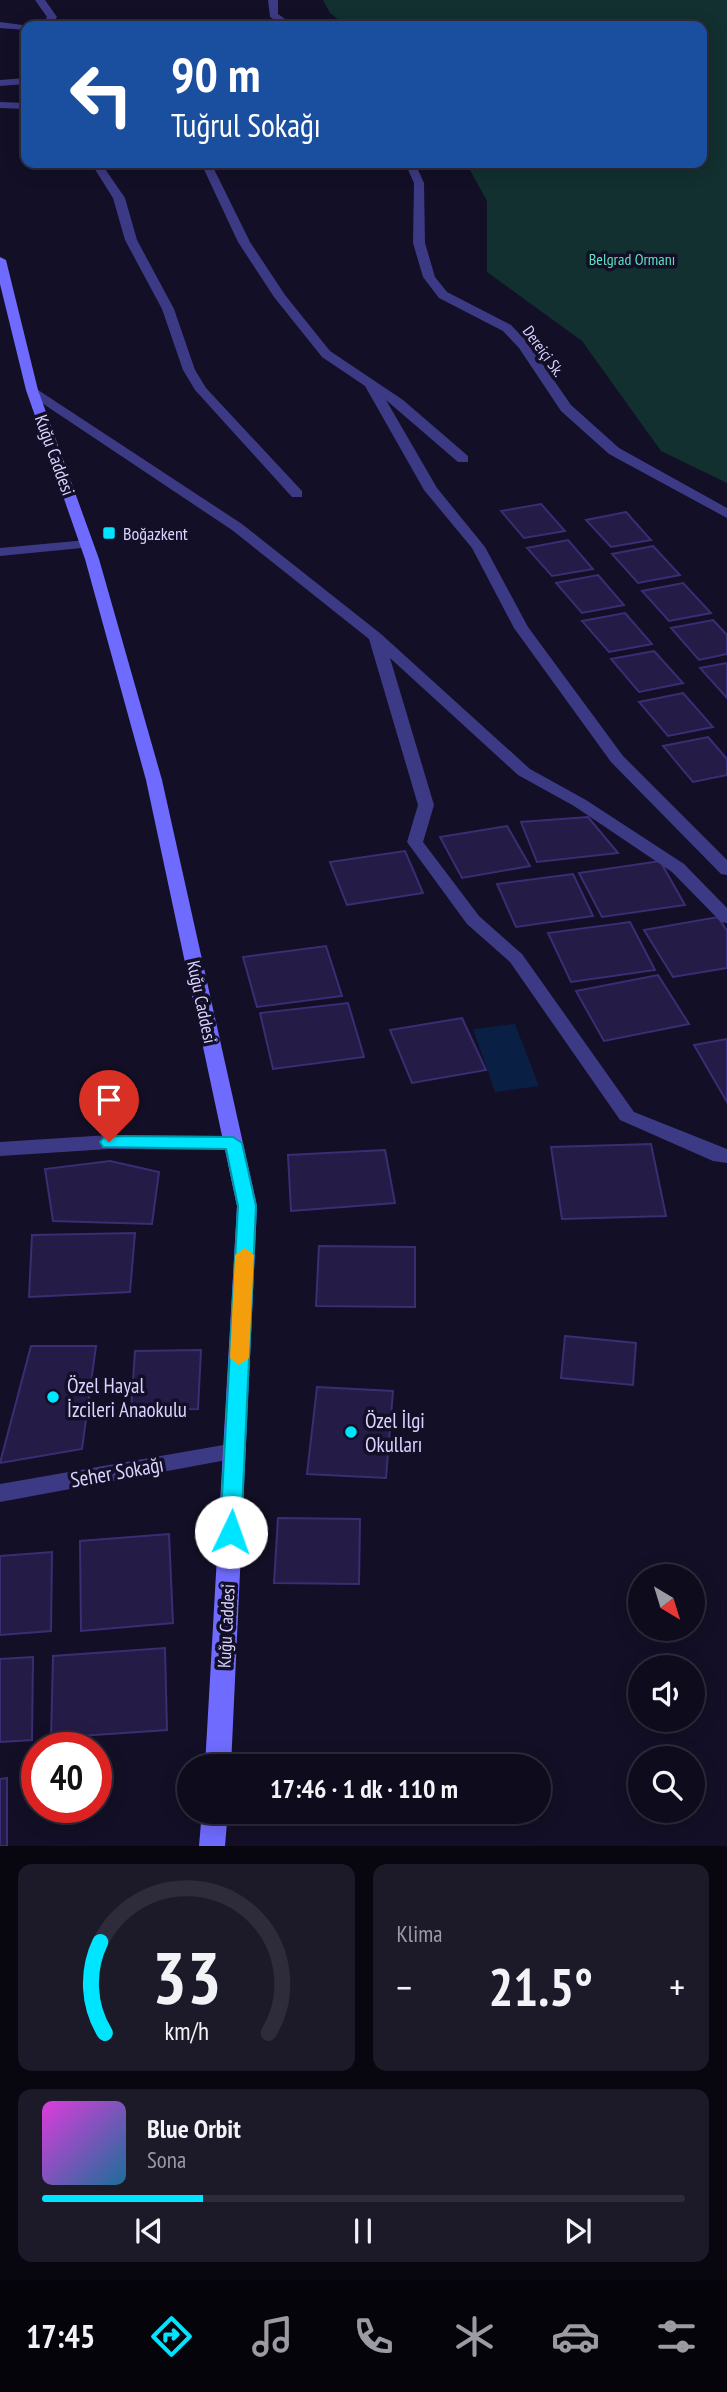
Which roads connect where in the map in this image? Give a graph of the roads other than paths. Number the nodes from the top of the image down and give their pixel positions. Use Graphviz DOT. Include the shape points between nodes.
graph roads {
  1 [pos="40,0"];
  2 [pos="273,0"];
  3 [pos="49,21"];
  4 [pos="282,21"];
  5 [pos="0,25"];
  6 [pos="21,27"];
  7 [pos="21,81"];
  8 [pos="0,83"];
  9 [pos="0,105"];
  10 [pos="21,106"];
  11 [pos="99,168"];
  12 [pos="208,168"];
  13 [pos="412,168"];
  14 [pos="0,260"];
  15 [pos="371,386"];
  16 [pos="32,390"];
  17 [pos="463,459"];
  18 [pos="297,494"];
  19 [pos="727,514"];
  20 [pos="87,544"];
  21 [pos="0,552"];
  22 [pos="376,637"];
  23 [pos="694,834"];
  24 [pos="727,854"];
  25 [pos="727,870"];
  26 [pos="727,918"];
  27 [pos="233,1143"];
  28 [pos="0,1149"];
  29 [pos="727,1156"];
  30 [pos="235,1451"];
  31 [pos="0,1493"];
  32 [pos="219,1754"];
  33 [pos="214,1824"];
  34 [pos="212,1846"];
  1 -- 3 [label="street" via="52,17"];
  2 -- 4 [label="street" via="273,15"];
  5 -- 6 [label="street"];
  7 -- 8 [label="street"];
  9 -- 10 [label="street"];
  11 -- 18 [label="street" via="119,198 131,240 168,309 189,370 201,390"];
  12 -- 15 [label="street" via="244,242 280,297 326,354"];
  13 -- 19 [label="street, Dereiçi Sk." via="419,183 419,243 429,277 443,295 507,328 566,408 614,451"];
  14 -- 16 [label="street, Kuğu Caddesi"];
  15 -- 17 [label="street"];
  15 -- 23 [label="street" via="431,490 478,547 522,628 617,759"];
  16 -- 20 [label="street, Kuğu Caddesi"];
  16 -- 22 [label="street" via="237,527"];
  20 -- 21 [label="street"];
  20 -- 27 [label="street, Kuğu Caddesi" via="154,780"];
  22 -- 26 [label="street" via="524,772 678,868"];
  22 -- 29 [label="street" via="426,805 415,842 473,920 516,958 627,1116"];
  23 -- 24 [label="street"];
  23 -- 25 [label="street"];
  27 -- 28 [label="street" via="109,1142"];
  27 -- 30 [label="street, Kuğu Caddesi" via="247,1206"];
  30 -- 31 [label="street, Seher Sokağı"];
  30 -- 32 [label="street, Kuğu Caddesi"];
  33 -- 34 [label="street"];
}
